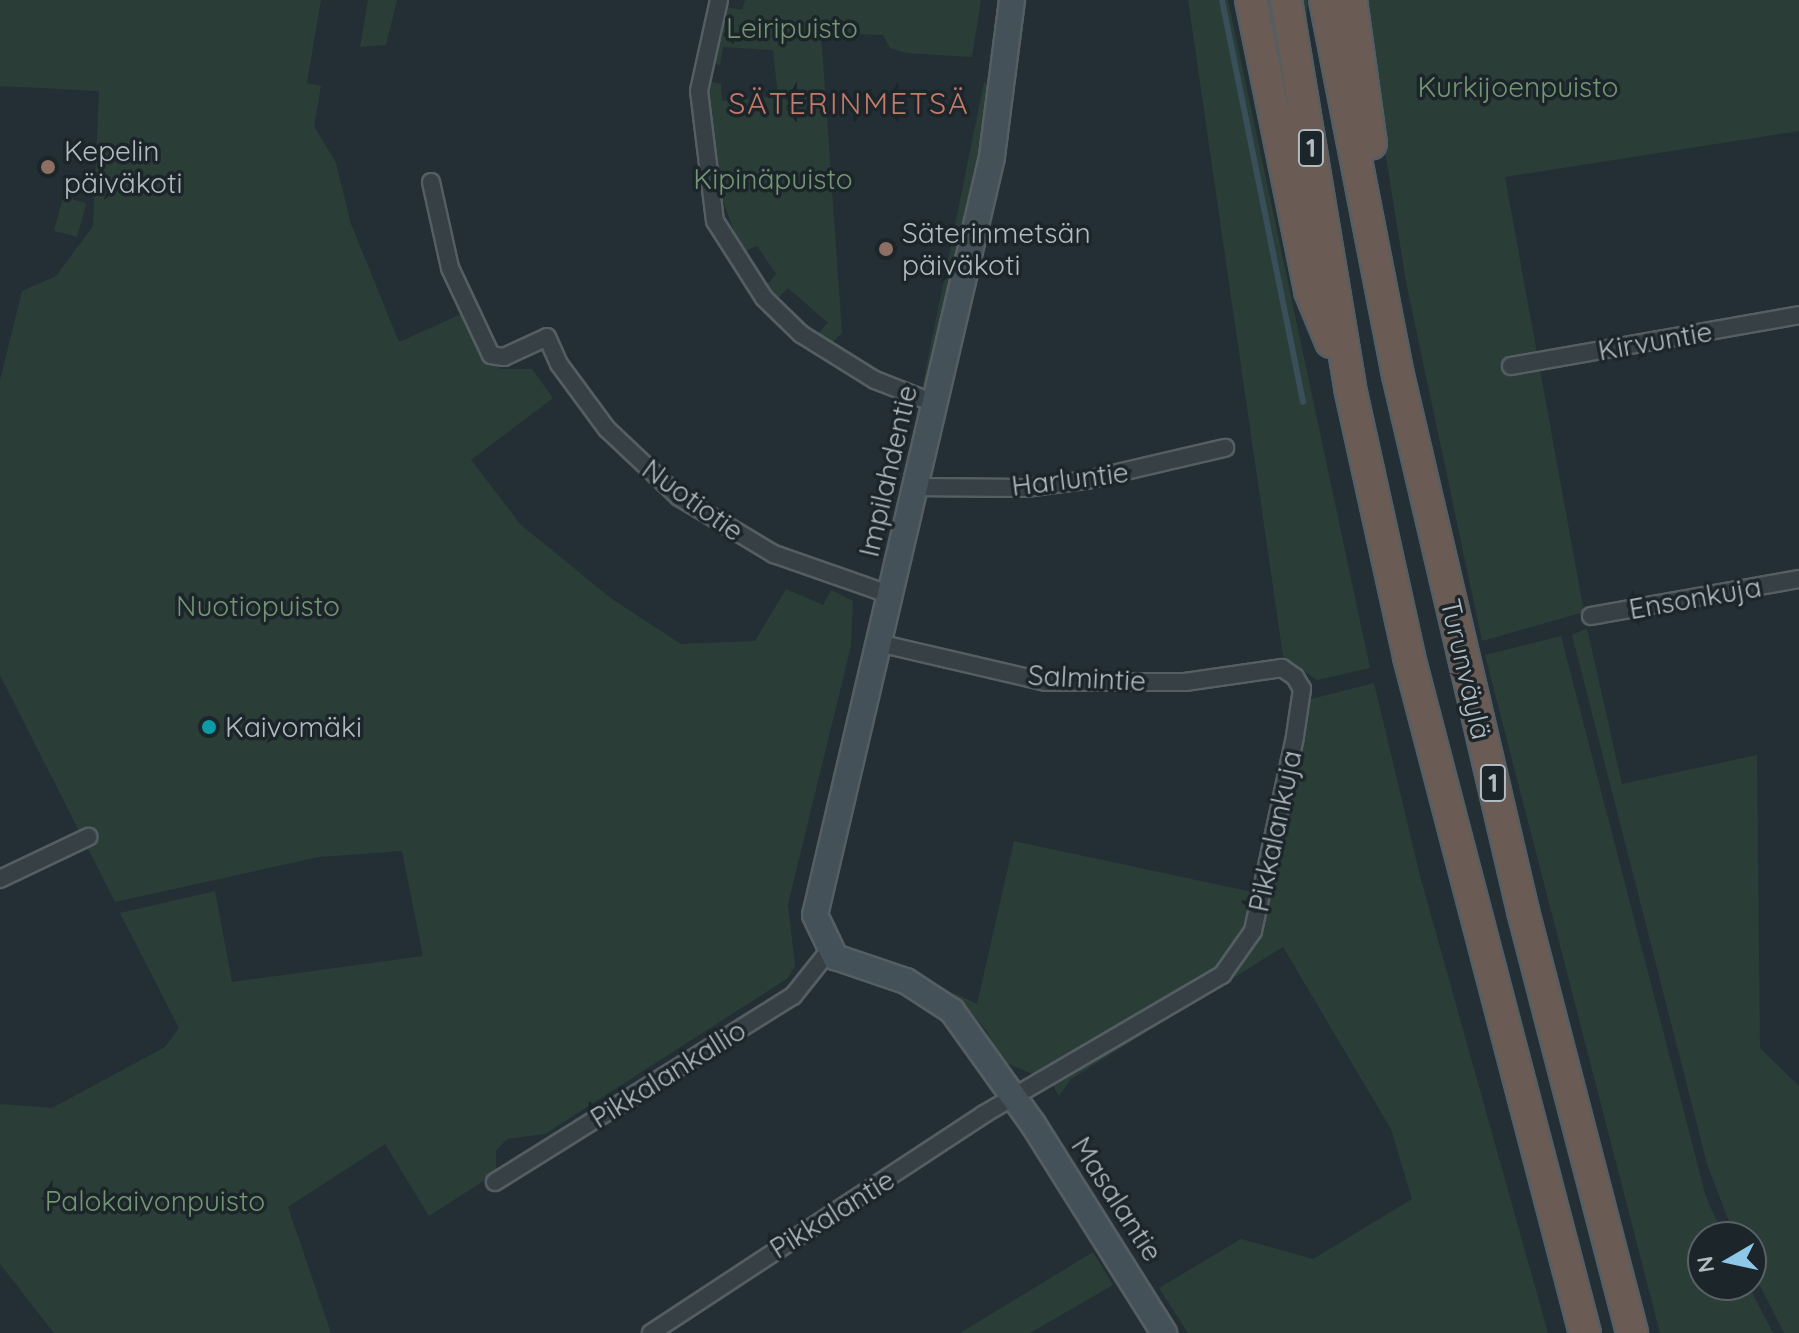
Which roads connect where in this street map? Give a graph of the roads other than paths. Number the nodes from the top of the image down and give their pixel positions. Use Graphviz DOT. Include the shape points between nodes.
graph roads {
  1 [pos="719,0"];
  2 [pos="1012,0"];
  3 [pos="1251,0"];
  4 [pos="1286,0"];
  5 [pos="1325,0"];
  6 [pos="1351,0"];
  7 [pos="431,182"];
  8 [pos="1369,230"];
  9 [pos="1799,315"];
  10 [pos="1511,366"];
  11 [pos="1350,388"];
  12 [pos="934,403"];
  13 [pos="1225,448"];
  14 [pos="913,487"];
  15 [pos="1799,579"];
  16 [pos="891,595"];
  17 [pos="1591,616"];
  18 [pos="879,643"];
  19 [pos="1295,677"];
  20 [pos="88,837"];
  21 [pos="0,879"];
  22 [pos="828,952"];
  23 [pos="1016,1101"];
  24 [pos="495,1182"];
  25 [pos="651,1333"];
  26 [pos="1164,1333"];
  27 [pos="1585,1333"];
  28 [pos="1632,1333"];
  1 -- 12 [label="street" via="699,91 715,221 764,298 801,334 875,380"];
  2 -- 12 [label="street, Impilahdentie" via="992,157"];
  3 -- 11 [label="highway" via="1310,291"];
  4 -- 11 [label="highway, Turunväylä / 1"];
  5 -- 8 [label="highway, Turunväylä / 1"];
  6 -- 8 [label="highway" via="1371,145"];
  7 -- 16 [label="street, Nuotiotie" via="450,268 487,351 504,357 547,337 559,364 607,429 679,497 774,554"];
  8 -- 28 [label="highway, Turunväylä / 1" via="1523,911"];
  9 -- 10 [label="street, Kirvuntie"];
  11 -- 27 [label="highway, Turunväylä / 1" via="1468,895"];
  12 -- 14 [label="street, Impilahdentie"];
  13 -- 14 [label="street, Harluntie" via="1087,480 1026,488"];
  14 -- 16 [label="street, Impilahdentie"];
  15 -- 17 [label="street, Ensonkuja"];
  16 -- 18 [label="street, Impilahdentie"];
  18 -- 19 [label="street, Salmintie" via="1046,682 1185,682 1282,668"];
  18 -- 22 [label="street, Impilahdentie" via="817,898 815,915"];
  19 -- 23 [label="street, Pikkalankuja" via="1302,689 1295,736 1253,931 1222,975"];
  20 -- 21 [label="street"];
  22 -- 23 [label="street, Masalantie" via="933,995 970,1031"];
  22 -- 24 [label="street, Pikkalankallio" via="793,996"];
  23 -- 25 [label="street, Pikkalantie" via="984,1114"];
  23 -- 26 [label="street, Masalantie"];
}
